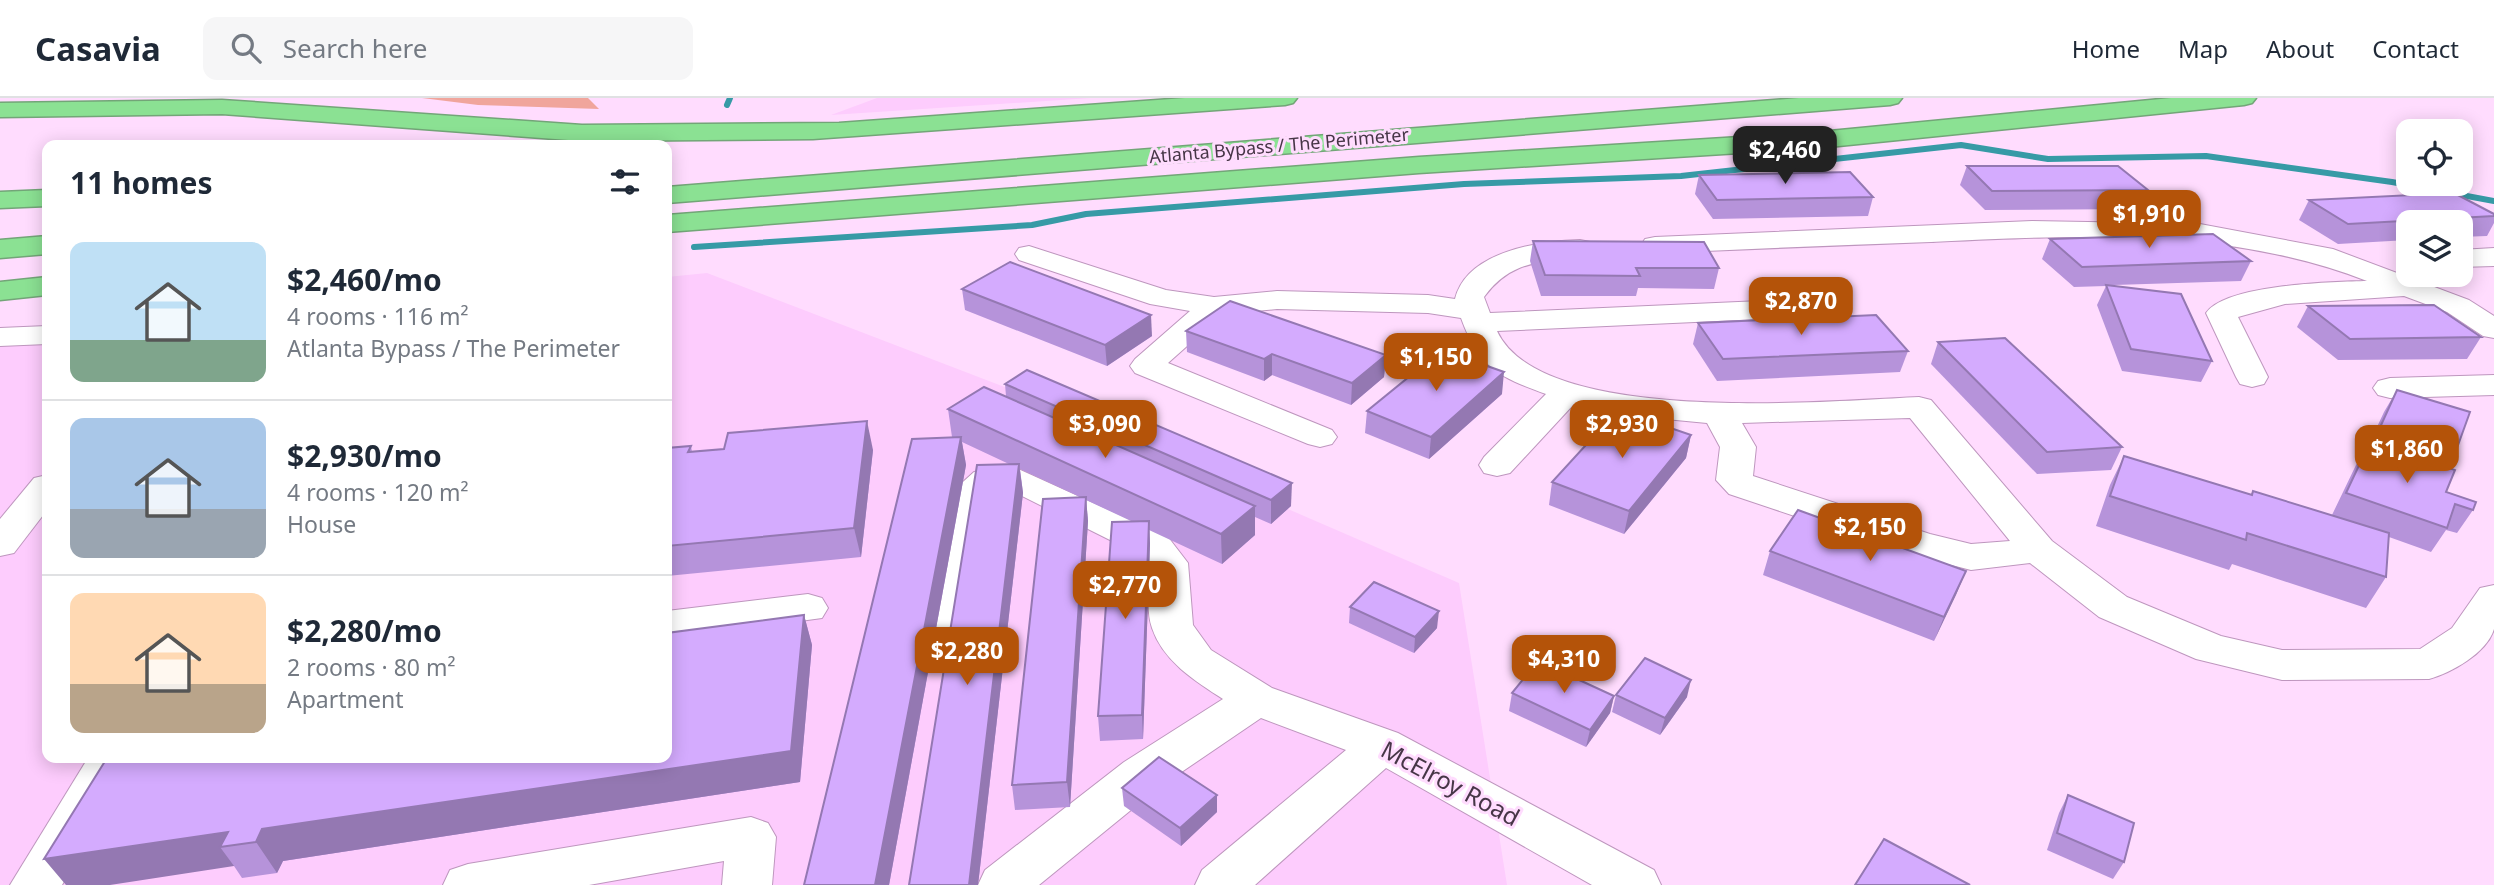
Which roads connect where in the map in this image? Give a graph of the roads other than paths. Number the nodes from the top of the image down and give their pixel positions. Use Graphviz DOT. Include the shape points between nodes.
graph roads {
  1 [pos="1284,98"];
  2 [pos="1891,98"];
  3 [pos="2069,98"];
  4 [pos="2244,98"];
  5 [pos="0,110"];
  6 [pos="0,123"];
  7 [pos="838,130"];
  8 [pos="732,138"];
  9 [pos="494,140"];
  10 [pos="587,140"];
  11 [pos="672,142"];
  12 [pos="706,156"];
  13 [pos="672,171"];
  14 [pos="12,174"];
  15 [pos="42,174"];
  16 [pos="1052,193"];
  17 [pos="672,195"];
  18 [pos="42,198"];
  19 [pos="0,200"];
  20 [pos="42,219"];
  21 [pos="0,223"];
  22 [pos="672,224"];
  23 [pos="42,244"];
  24 [pos="0,248"];
  25 [pos="1029,254"];
  26 [pos="2494,257"];
  27 [pos="2473,258"];
  28 [pos="2396,273"];
  29 [pos="42,274"];
  30 [pos="2396,276"];
  31 [pos="0,278"];
  32 [pos="42,287"];
  33 [pos="2429,287"];
  34 [pos="0,291"];
  35 [pos="1214,306"];
  36 [pos="1761,310"];
  37 [pos="1477,317"];
  38 [pos="2494,329"];
  39 [pos="42,335"];
  40 [pos="0,337"];
  41 [pos="2252,377"];
  42 [pos="2494,385"];
  43 [pos="2390,387"];
  44 [pos="1566,393"];
  45 [pos="1718,411"];
  46 [pos="1320,437"];
  47 [pos="1497,465"];
  48 [pos="42,492"];
  49 [pos="0,544"];
  50 [pos="2038,551"];
  51 [pos="2494,598"];
  52 [pos="808,608"];
  53 [pos="672,624"];
  54 [pos="940,695"];
  55 [pos="1256,699"];
  56 [pos="1382,746"];
  57 [pos="109,763"];
  58 [pos="35,885"];
  59 [pos="468,885"];
  60 [pos="747,885"];
  61 [pos="1003,885"];
  62 [pos="1220,885"];
  63 [pos="1636,885"];
  1 -- 7 [label="highway"];
  2 -- 17 [label="highway, Atlanta Bypass / The Perimeter"];
  3 -- 16 [label="highway"];
  4 -- 16 [label="highway" via="1819,140"];
  5 -- 7 [label="highway" via="222,107 582,133"];
  6 -- 9 [label="highway" via="121,121"];
  7 -- 8 [label="highway"];
  8 -- 10 [label="highway"];
  8 -- 11 [label="highway"];
  12 -- 13 [label="highway" via="1113,136"];
  14 -- 15 [label="highway"];
  16 -- 22 [label="highway"];
  18 -- 19 [label="highway"];
  20 -- 21 [label="highway"];
  23 -- 24 [label="highway"];
  25 -- 35 [label="street" via="1161,298"];
  26 -- 27 [label="street"];
  28 -- 37 [label="street" via="2200,232 2032,229 1549,249 1496,267 1479,280 1469,297"];
  29 -- 31 [label="highway"];
  30 -- 41 [label="street" via="2272,295 2221,313"];
  32 -- 34 [label="highway"];
  33 -- 38 [label="street"];
  35 -- 37 [label="street" via="1277,300 1428,304"];
  35 -- 46 [label="street" via="1146,366"];
  36 -- 37 [label="street"];
  37 -- 44 [label="street" via="1484,338 1505,365"];
  39 -- 40 [label="street"];
  42 -- 43 [label="street"];
  44 -- 45 [label="street" via="1628,408"];
  44 -- 47 [label="street"];
  45 -- 50 [label="street" via="1919,407"];
  45 -- 50 [label="street" via="1738,447 1734,480 1742,486 1971,557"];
  48 -- 49 [label="street"];
  50 -- 51 [label="street" via="2113,607 2211,649 2282,665 2429,664 2467,638"];
  52 -- 53 [label="street"];
  54 -- 55 [label="street, McElroy Road" via="971,491 987,480 1014,478 1154,546 1168,563 1172,627 1196,660"];
  55 -- 56 [label="street, McElroy Road"];
  55 -- 61 [label="street" via="1141,775"];
  56 -- 62 [label="street"];
  56 -- 63 [label="street, McElroy Road"];
  57 -- 58 [label="street"];
  59 -- 60 [label="street" via="751,837"];
}
